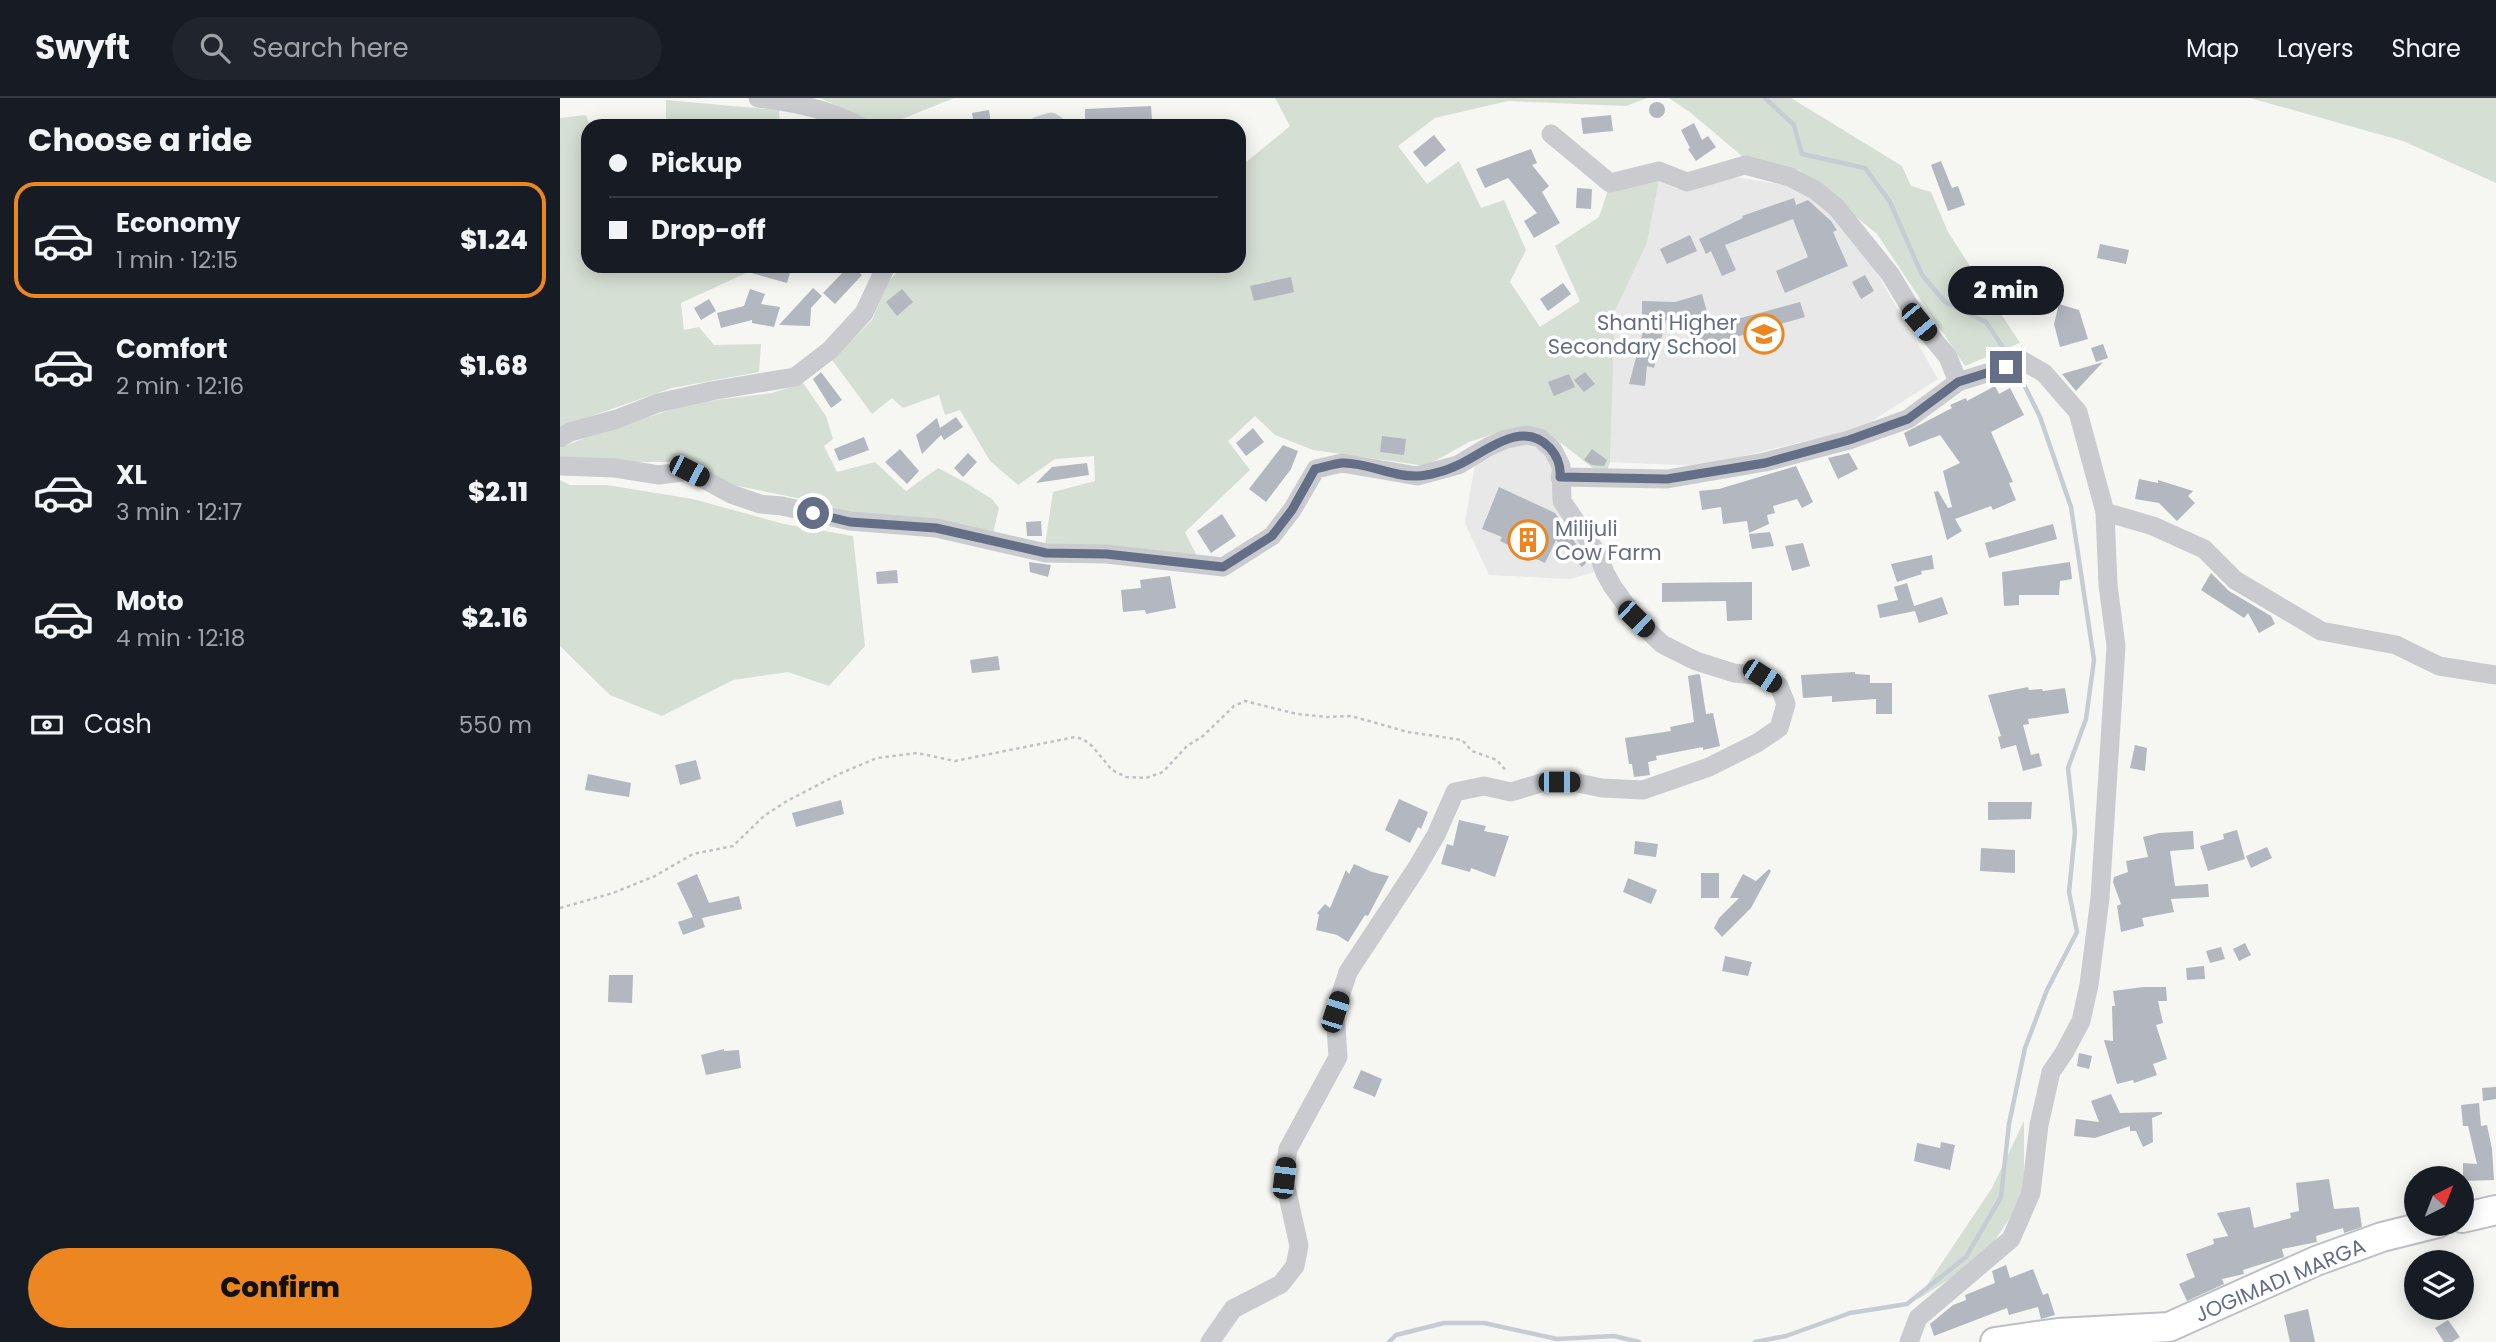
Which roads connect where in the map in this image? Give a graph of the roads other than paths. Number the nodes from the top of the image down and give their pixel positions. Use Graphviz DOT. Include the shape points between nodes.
graph roads {
  1 [pos="758,98"];
  2 [pos="848,119"];
  3 [pos="1551,134"];
  4 [pos="883,273"];
  5 [pos="1958,382"];
  6 [pos="560,438"];
  7 [pos="560,466"];
  8 [pos="1560,477"];
  9 [pos="2105,512"];
  10 [pos="2496,675"];
  11 [pos="2496,1210"];
  12 [pos="2474,1215"];
  13 [pos="2404,1232"];
  14 [pos="1209,1342"];
  15 [pos="1909,1342"];
  16 [pos="1995,1342"];
  1 -- 2 [label="street" via="787,101"];
  3 -- 5 [label="street" via="1611,183 1659,171 1687,181 1745,165 1790,177 1815,190 1836,207 1890,274 1919,322 1948,357"];
  4 -- 6 [label="street" via="864,313 830,350 795,377 658,403"];
  5 -- 8 [label="street" via="1908,419 1765,463 1667,479"];
  5 -- 9 [label="street" via="2014,364 2044,373 2078,412"];
  7 -- 8 [label="street" via="659,475 689,471 760,503 850,522 936,528 1046,553 1106,554 1223,567 1272,536 1315,469 1342,463 1417,476 1458,465 1506,439 1526,435 1540,438 1553,450 1561,466"];
  8 -- 14 [label="street" via="1562,501 1636,619 1662,644 1696,661 1762,676 1779,686 1787,704 1779,728 1709,767 1643,790 1544,782 1511,792 1484,786 1455,792 1430,846 1348,972 1335,1012 1338,1057 1288,1149 1284,1178 1299,1247 1295,1266 1281,1284 1233,1309"];
  9 -- 10 [label="street" via="2153,526 2204,549 2235,580 2321,631 2396,645 2439,666"];
  9 -- 15 [label="street" via="2116,646 2101,886 2081,1021 2050,1072 2031,1193 2011,1240 1918,1318"];
  11 -- 12 [label="main road"];
  13 -- 16 [label="main road, JOGIMADI MARGA" via="2316,1261 2169,1327 2058,1333"];
}
